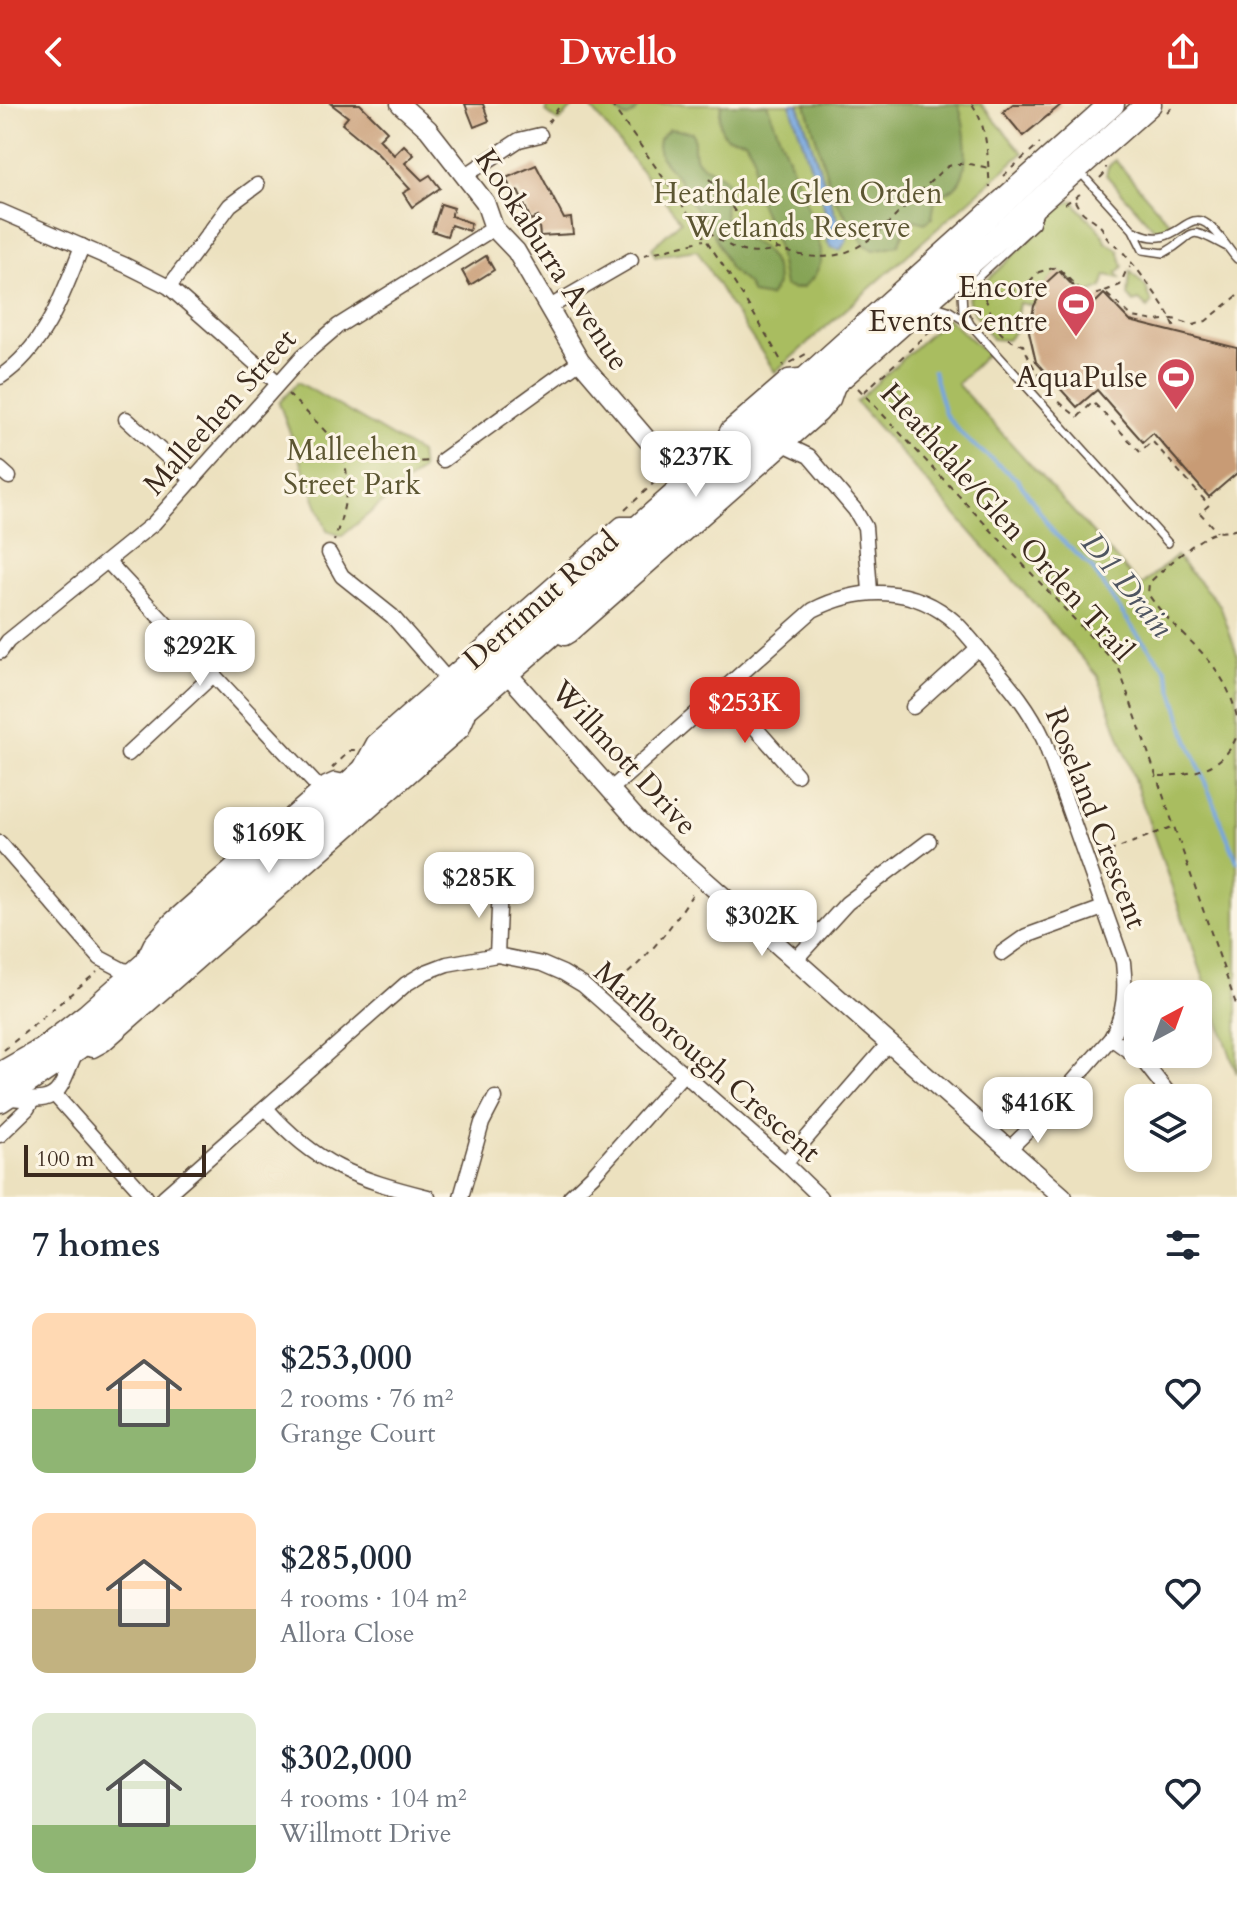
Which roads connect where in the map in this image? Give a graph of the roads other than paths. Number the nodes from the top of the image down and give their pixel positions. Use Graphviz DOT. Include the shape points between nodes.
graph roads {
  1 [pos="400,104"];
  2 [pos="1112,104"];
  3 [pos="1149,104"];
  4 [pos="540,135"];
  5 [pos="1068,160"];
  6 [pos="466,175"];
  7 [pos="257,185"];
  8 [pos="1043,198"];
  9 [pos="0,211"];
  10 [pos="494,228"];
  11 [pos="1133,230"];
  12 [pos="82,246"];
  13 [pos="1225,246"];
  14 [pos="1237,259"];
  15 [pos="631,260"];
  16 [pos="169,287"];
  17 [pos="548,308"];
  18 [pos="928,318"];
  19 [pos="970,324"];
  20 [pos="580,361"];
  21 [pos="0,377"];
  22 [pos="847,381"];
  23 [pos="278,383"];
  24 [pos="126,419"];
  25 [pos="786,445"];
  26 [pos="443,460"];
  27 [pos="193,480"];
  28 [pos="693,493"];
  29 [pos="641,524"];
  30 [pos="1168,543"];
  31 [pos="329,553"];
  32 [pos="108,562"];
  33 [pos="870,591"];
  34 [pos="552,633"];
  35 [pos="3,642"];
  36 [pos="978,648"];
  37 [pos="499,664"];
  38 [pos="214,674"];
  39 [pos="446,678"];
  40 [pos="722,690"];
  41 [pos="437,704"];
  42 [pos="913,707"];
  43 [pos="466,709"];
  44 [pos="128,754"];
  45 [pos="797,775"];
  46 [pos="354,787"];
  47 [pos="610,790"];
  48 [pos="322,796"];
  49 [pos="929,841"];
  50 [pos="0,843"];
  51 [pos="13,858"];
  52 [pos="0,870"];
  53 [pos="500,886"];
  54 [pos="1103,908"];
  55 [pos="1002,953"];
  56 [pos="497,955"];
  57 [pos="796,959"];
  58 [pos="102,962"];
  59 [pos="137,972"];
  60 [pos="94,1009"];
  61 [pos="1111,1038"];
  62 [pos="889,1043"];
  63 [pos="78,1047"];
  64 [pos="684,1073"];
  65 [pos="1161,1084"];
  66 [pos="2,1090"];
  67 [pos="55,1095"];
  68 [pos="495,1098"];
  69 [pos="32,1101"];
  70 [pos="266,1108"];
  71 [pos="0,1135"];
  72 [pos="1012,1152"];
  73 [pos="785,1163"];
  74 [pos="146,1197"];
  75 [pos="164,1197"];
  76 [pos="428,1197"];
  77 [pos="461,1197"];
  78 [pos="570,1197"];
  79 [pos="820,1197"];
  80 [pos="1063,1197"];
  1 -- 6 [label="street, Kookaburra Avenue"];
  2 -- 5 [label="highway, Derrimut Road"];
  3 -- 5 [label="highway, Derrimut Road"];
  4 -- 6 [label="street" via="519,140"];
  5 -- 8 [label="highway, Derrimut Road"];
  5 -- 11 [label="lane"];
  5 -- 28 [label="highway, Derrimut Road" via="711,462"];
  6 -- 10 [label="street, Kookaburra Avenue" via="485,202"];
  7 -- 16 [label="street" via="230,205"];
  8 -- 18 [label="highway, Derrimut Road"];
  8 -- 19 [label="lane" via="1035,224 962,292"];
  9 -- 12 [label="street"];
  10 -- 17 [label="street, Kookaburra Avenue" via="516,251"];
  10 -- 23 [label="street, Malleehen Street" via="338,326"];
  11 -- 13 [label="lane" via="1157,239 1199,220"];
  11 -- 13 [label="lane" via="1143,250 1152,253 1169,250 1195,232"];
  12 -- 16 [label="street"];
  12 -- 21 [label="street" via="44,330"];
  13 -- 14 [label="lane"];
  15 -- 17 [label="street"];
  16 -- 23 [label="street"];
  17 -- 20 [label="street, Kookaburra Avenue"];
  18 -- 19 [label="lane" via="941,306"];
  18 -- 22 [label="highway, Derrimut Road"];
  19 -- 30 [label="lane"];
  20 -- 26 [label="street"];
  20 -- 28 [label="street, Kookaburra Avenue"];
  22 -- 25 [label="street" via="828,407"];
  22 -- 28 [label="highway, Derrimut Road"];
  23 -- 27 [label="street, Malleehen Street"];
  24 -- 27 [label="street"];
  25 -- 33 [label="street" via="809,456 865,527"];
  25 -- 34 [label="street" via="570,635"];
  27 -- 32 [label="street, Malleehen Street"];
  28 -- 29 [label="highway, Derrimut Road"];
  28 -- 34 [label="highway, Derrimut Road"];
  29 -- 37 [label="highway, Derrimut Road"];
  29 -- 39 [label="street" via="621,524"];
  31 -- 39 [label="street" via="342,576 392,616"];
  32 -- 35 [label="street, Malleehen Street"];
  32 -- 38 [label="street"];
  33 -- 36 [label="street, Roseland Crescent" via="927,604"];
  33 -- 40 [label="street, Roseland Crescent" via="813,610"];
  34 -- 37 [label="highway, Derrimut Road"];
  36 -- 42 [label="street"];
  36 -- 54 [label="street, Roseland Crescent" via="1032,713"];
  37 -- 41 [label="highway, Derrimut Road"];
  37 -- 43 [label="highway, Derrimut Road"];
  37 -- 47 [label="street, Willmott Drive"];
  38 -- 44 [label="street"];
  38 -- 48 [label="street"];
  39 -- 46 [label="street" via="374,742"];
  40 -- 45 [label="street"];
  40 -- 47 [label="street, Roseland Crescent"];
  41 -- 43 [label="highway" via="456,702"];
  41 -- 46 [label="highway, Derrimut Road"];
  43 -- 46 [label="highway, Derrimut Road"];
  43 -- 63 [label="street" via="462,730 104,1044 93,1050"];
  46 -- 48 [label="highway" via="335,816 327,812"];
  46 -- 63 [label="highway, Derrimut Road"];
  47 -- 57 [label="street, Willmott Drive" via="639,822"];
  48 -- 59 [label="highway"];
  49 -- 57 [label="street" via="847,903"];
  50 -- 51 [label="street"];
  51 -- 52 [label="street"];
  51 -- 58 [label="street"];
  53 -- 56 [label="street"];
  54 -- 55 [label="street" via="1026,936"];
  54 -- 61 [label="street, Roseland Crescent" via="1126,986"];
  56 -- 64 [label="street, Marlborough Crescent" via="542,964 583,985"];
  56 -- 70 [label="street, Marlborough Crescent" via="447,964 406,984"];
  57 -- 62 [label="street, Willmott Drive"];
  58 -- 59 [label="street"];
  58 -- 60 [label="street" via="106,984"];
  59 -- 60 [label="highway"];
  60 -- 66 [label="highway"];
  61 -- 65 [label="street" via="1144,1062"];
  61 -- 72 [label="street, Roseland Crescent"];
  62 -- 72 [label="street, Willmott Drive"];
  62 -- 73 [label="street"];
  63 -- 66 [label="highway, Derrimut Road"];
  63 -- 67 [label="street"];
  64 -- 73 [label="street, Marlborough Crescent"];
  64 -- 78 [label="street"];
  66 -- 69 [label="street"];
  67 -- 69 [label="street"];
  67 -- 74 [label="street"];
  68 -- 77 [label="street" via="482,1123"];
  69 -- 71 [label="street"];
  70 -- 75 [label="street, Marlborough Crescent"];
  70 -- 76 [label="street" via="287,1132 335,1167"];
  72 -- 80 [label="street, Willmott Drive"];
  73 -- 79 [label="street, Marlborough Crescent"];
}
